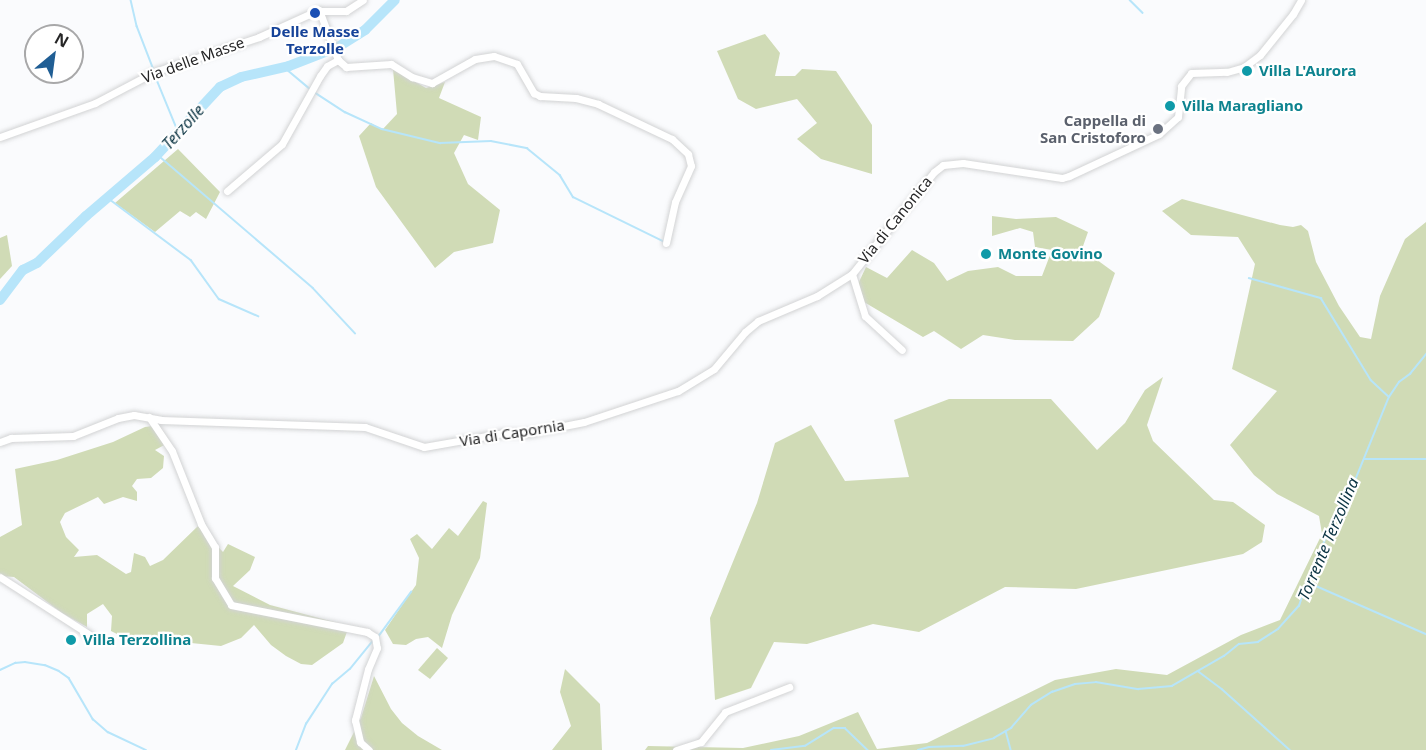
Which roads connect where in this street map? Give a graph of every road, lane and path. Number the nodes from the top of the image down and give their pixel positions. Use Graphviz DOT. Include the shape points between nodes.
graph roads {
  1 [pos="363,0"];
  2 [pos="1301,0"];
  3 [pos="319,10"];
  4 [pos="337,59"];
  5 [pos="0,137"];
  6 [pos="227,191"];
  7 [pos="666,243"];
  8 [pos="852,274"];
  9 [pos="839,284"];
  10 [pos="902,350"];
  11 [pos="149,417"];
  12 [pos="0,442"];
  13 [pos="0,576"];
  14 [pos="90,635"];
  15 [pos="789,687"];
  16 [pos="369,750"];
  17 [pos="676,750"];
  1 -- 3 [label="street, Via delle Masse" via="346,11"];
  2 -- 8 [label="street, Via di Canonica" via="1260,56 1244,68 1191,73 1181,86 1178,117 1160,134 1069,176 963,163 943,165"];
  3 -- 4 [label="street"];
  3 -- 5 [label="street, Via delle Masse" via="259,37 154,72 95,103"];
  4 -- 6 [label="street" via="320,76 282,144"];
  4 -- 7 [label="street" via="350,69 391,64 418,80 432,83 475,59 494,56 517,64 534,93 540,96 598,104 672,139 688,154 692,166 675,202"];
  8 -- 9 [label="street, Via di Canonica"];
  8 -- 10 [label="street" via="865,316"];
  9 -- 11 [label="street, Via di Capornia" via="758,321 714,369 678,391 584,422 528,433 503,433 424,447 365,427"];
  11 -- 12 [label="street, Via di Capornia" via="118,418 73,436 11,438"];
  11 -- 16 [label="street" via="172,451 201,524 215,547 215,578 231,604 368,632 376,639 355,720 360,742"];
  13 -- 14 [label="street"];
  15 -- 17 [label="street" via="725,712 701,742"];
}
